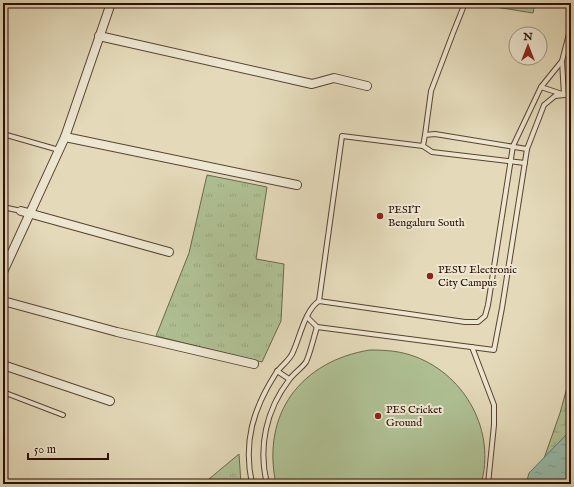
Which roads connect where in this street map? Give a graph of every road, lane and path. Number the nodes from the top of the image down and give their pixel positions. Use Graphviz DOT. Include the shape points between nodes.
graph roads {
  1 [pos="111,3"];
  2 [pos="465,3"];
  3 [pos="571,26"];
  4 [pos="99,36"];
  5 [pos="562,61"];
  6 [pos="367,86"];
  7 [pos="541,87"];
  8 [pos="564,94"];
  9 [pos="571,97"];
  10 [pos="3,134"];
  11 [pos="425,135"];
  12 [pos="65,137"];
  13 [pos="423,146"];
  14 [pos="513,146"];
  15 [pos="527,149"];
  16 [pos="59,150"];
  17 [pos="511,162"];
  18 [pos="525,163"];
  19 [pos="297,186"];
  20 [pos="3,207"];
  21 [pos="21,211"];
  22 [pos="30,213"];
  23 [pos="169,252"];
  24 [pos="7,253"];
  25 [pos="3,272"];
  26 [pos="3,301"];
  27 [pos="319,301"];
  28 [pos="307,317"];
  29 [pos="317,327"];
  30 [pos="472,348"];
  31 [pos="254,364"];
  32 [pos="3,365"];
  33 [pos="277,371"];
  34 [pos="289,379"];
  35 [pos="3,392"];
  36 [pos="110,401"];
  37 [pos="63,416"];
  38 [pos="252,484"];
  39 [pos="267,484"];
  40 [pos="488,484"];
  1 -- 4 [label="street"];
  2 -- 11 [label="lane" via="432,91"];
  3 -- 5 [label="lane"];
  4 -- 6 [label="street" via="312,84 334,78"];
  4 -- 12 [label="street"];
  5 -- 7 [label="lane"];
  5 -- 8 [label="lane"];
  7 -- 8 [label="lane"];
  7 -- 14 [label="lane"];
  8 -- 9 [label="lane"];
  8 -- 15 [label="lane" via="555,96 544,105"];
  10 -- 16 [label="lane"];
  11 -- 13 [label="lane"];
  11 -- 14 [label="lane" via="435,134"];
  12 -- 16 [label="street"];
  12 -- 19 [label="street"];
  13 -- 17 [label="lane" via="432,152"];
  13 -- 27 [label="lane" via="342,136"];
  14 -- 15 [label="lane"];
  14 -- 17 [label="lane"];
  15 -- 18 [label="lane"];
  16 -- 22 [label="street"];
  17 -- 18 [label="lane"];
  17 -- 27 [label="lane" via="488,305 485,316 478,322"];
  18 -- 30 [label="lane" via="494,350"];
  20 -- 21 [label="lane"];
  21 -- 22 [label="street"];
  22 -- 23 [label="street"];
  22 -- 24 [label="street"];
  24 -- 25 [label="street"];
  26 -- 31 [label="street" via="117,332"];
  27 -- 28 [label="lane" via="313,305"];
  28 -- 29 [label="lane"];
  28 -- 33 [label="lane" via="293,354"];
  29 -- 30 [label="lane"];
  29 -- 34 [label="lane" via="306,362"];
  30 -- 40 [label="lane" via="494,405"];
  32 -- 36 [label="street"];
  33 -- 34 [label="lane"];
  33 -- 38 [label="lane" via="254,415 250,433 248,452"];
  34 -- 39 [label="lane" via="274,405 264,435 264,470"];
  35 -- 37 [label="lane"];
}
